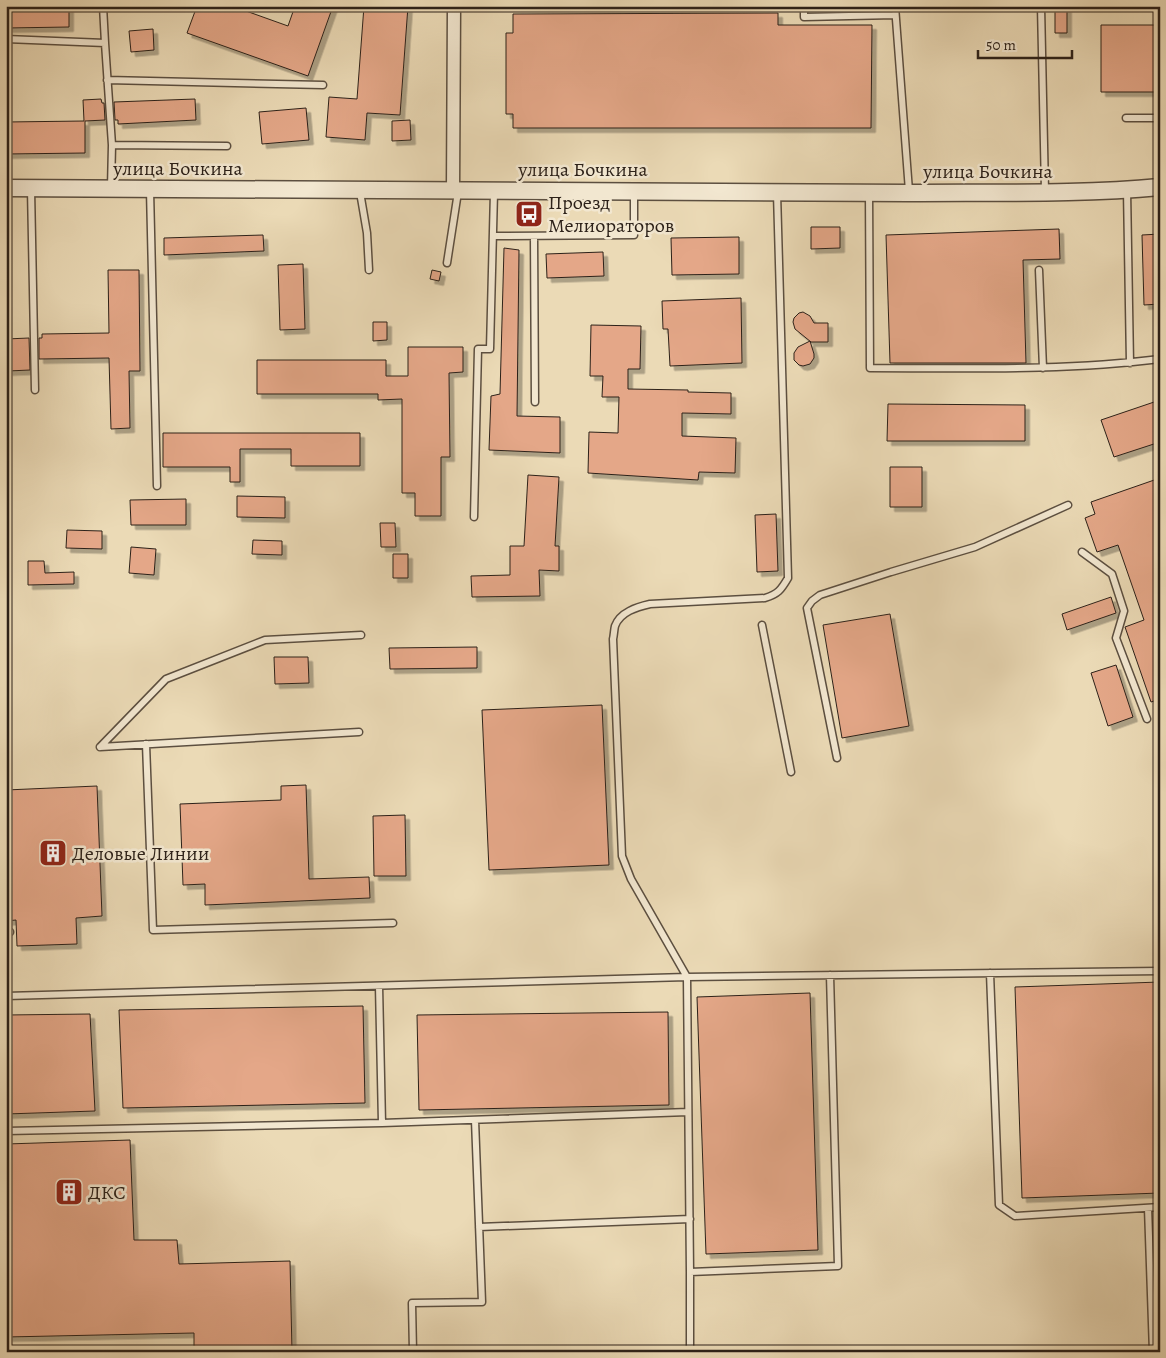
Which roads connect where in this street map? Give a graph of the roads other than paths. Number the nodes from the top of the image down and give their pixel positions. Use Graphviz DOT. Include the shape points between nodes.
graph roads {
  1 [pos="103,6"];
  2 [pos="454,6"];
  3 [pos="804,6"];
  4 [pos="895,6"];
  5 [pos="1041,6"];
  6 [pos="1122,7"];
  7 [pos="1160,7"];
  8 [pos="895,15"];
  9 [pos="6,39"];
  10 [pos="105,42"];
  11 [pos="107,80"];
  12 [pos="323,85"];
  13 [pos="1126,118"];
  14 [pos="1160,118"];
  15 [pos="112,145"];
  16 [pos="227,146"];
  17 [pos="1160,187"];
  18 [pos="6,188"];
  19 [pos="30,188"];
  20 [pos="111,189"];
  21 [pos="150,189"];
  22 [pos="456,190"];
  23 [pos="1127,190"];
  24 [pos="360,191"];
  25 [pos="494,191"];
  26 [pos="634,191"];
  27 [pos="777,191"];
  28 [pos="869,192"];
  29 [pos="1045,192"];
  30 [pos="909,193"];
  31 [pos="493,236"];
  32 [pos="534,236"];
  33 [pos="447,263"];
  34 [pos="369,270"];
  35 [pos="1039,270"];
  36 [pos="1160,359"];
  37 [pos="1130,363"];
  38 [pos="1043,368"];
  39 [pos="35,390"];
  40 [pos="534,402"];
  41 [pos="158,486"];
  42 [pos="1068,505"];
  43 [pos="474,518"];
  44 [pos="1082,552"];
  45 [pos="762,625"];
  46 [pos="361,635"];
  47 [pos="1147,719"];
  48 [pos="358,732"];
  49 [pos="146,744"];
  50 [pos="837,758"];
  51 [pos="791,772"];
  52 [pos="393,923"];
  53 [pos="1160,971"];
  54 [pos="990,973"];
  55 [pos="830,975"];
  56 [pos="687,977"];
  57 [pos="379,986"];
  58 [pos="6,996"];
  59 [pos="688,1112"];
  60 [pos="476,1120"];
  61 [pos="382,1123"];
  62 [pos="6,1131"];
  63 [pos="1160,1207"];
  64 [pos="1148,1208"];
  65 [pos="690,1219"];
  66 [pos="479,1227"];
  67 [pos="690,1272"];
  68 [pos="413,1352"];
  69 [pos="690,1352"];
  70 [pos="1153,1352"];
  1 -- 10 [label="lane"];
  2 -- 22 [label="street"];
  3 -- 8 [label="lane" via="804,17"];
  4 -- 8 [label="lane"];
  5 -- 29 [label="lane"];
  6 -- 7 [label="lane"];
  8 -- 30 [label="lane"];
  9 -- 10 [label="lane"];
  10 -- 11 [label="lane"];
  11 -- 12 [label="lane"];
  11 -- 15 [label="lane"];
  13 -- 14 [label="lane"];
  15 -- 16 [label="lane"];
  15 -- 20 [label="lane"];
  17 -- 23 [label="street, улица Бочкина"];
  18 -- 19 [label="street, улица Бочкина"];
  19 -- 20 [label="street, улица Бочкина"];
  19 -- 39 [label="lane"];
  20 -- 21 [label="street, улица Бочкина"];
  21 -- 24 [label="street, улица Бочкина"];
  21 -- 41 [label="lane"];
  22 -- 24 [label="street, улица Бочкина"];
  22 -- 25 [label="street, улица Бочкина"];
  22 -- 33 [label="lane"];
  23 -- 29 [label="street, улица Бочкина"];
  23 -- 37 [label="lane"];
  24 -- 34 [label="lane"];
  25 -- 26 [label="street, улица Бочкина"];
  25 -- 31 [label="lane"];
  26 -- 27 [label="street, улица Бочкина"];
  26 -- 32 [label="lane" via="634,235"];
  27 -- 28 [label="street, улица Бочкина"];
  27 -- 56 [label="lane" via="788,578 783,588 765,598 639,606 620,618 613,639 622,856 631,879"];
  28 -- 30 [label="street, улица Бочкина"];
  28 -- 38 [label="lane" via="870,368"];
  29 -- 30 [label="street, улица Бочкина"];
  31 -- 32 [label="lane"];
  31 -- 43 [label="lane" via="490,349 478,349"];
  32 -- 40 [label="lane"];
  35 -- 38 [label="lane"];
  36 -- 37 [label="lane"];
  37 -- 38 [label="lane"];
  42 -- 50 [label="lane" via="975,547 820,595 812,601 807,608"];
  44 -- 47 [label="lane" via="1112,574 1124,611 1116,638"];
  45 -- 51 [label="lane"];
  46 -- 49 [label="lane" via="265,640 166,679 100,747"];
  48 -- 49 [label="lane"];
  49 -- 52 [label="lane" via="153,930"];
  53 -- 54 [label="lane"];
  54 -- 55 [label="lane"];
  54 -- 64 [label="lane" via="999,1204 1015,1216"];
  55 -- 56 [label="lane"];
  55 -- 67 [label="lane" via="838,1266"];
  56 -- 57 [label="lane"];
  56 -- 59 [label="lane"];
  57 -- 58 [label="lane"];
  57 -- 61 [label="lane"];
  59 -- 60 [label="lane"];
  59 -- 65 [label="lane"];
  60 -- 61 [label="lane"];
  60 -- 66 [label="lane"];
  61 -- 62 [label="lane"];
  63 -- 64 [label="lane"];
  64 -- 70 [label="lane"];
  65 -- 66 [label="lane"];
  65 -- 67 [label="lane"];
  66 -- 68 [label="lane" via="482,1302 412,1303"];
  67 -- 69 [label="lane"];
}
